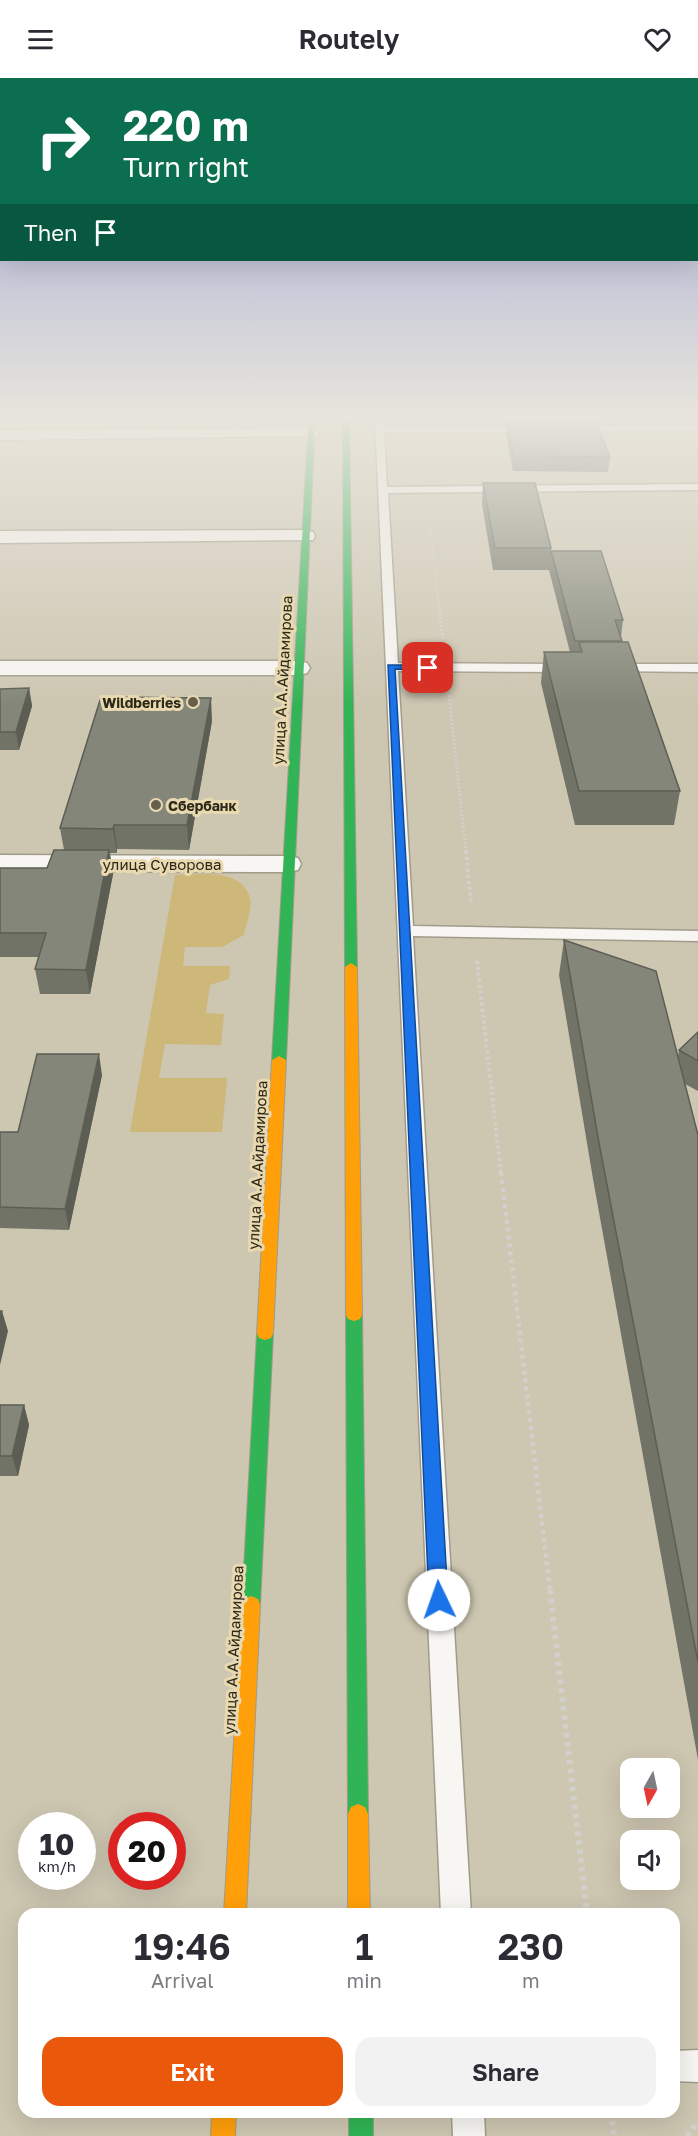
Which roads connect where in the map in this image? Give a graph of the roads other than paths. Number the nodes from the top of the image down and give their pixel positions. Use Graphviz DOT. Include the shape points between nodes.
graph roads {
  1 [pos="307,514"];
  2 [pos="347,514"];
  3 [pos="383,514"];
  4 [pos="306,536"];
  5 [pos="0,537"];
  6 [pos="391,667"];
  7 [pos="0,668"];
  8 [pos="299,668"];
  9 [pos="698,668"];
  10 [pos="0,863"];
  11 [pos="288,864"];
  12 [pos="405,931"];
  13 [pos="698,936"];
  14 [pos="235,1908"];
  15 [pos="359,1908"];
  16 [pos="456,1908"];
  17 [pos="680,2066"];
  18 [pos="698,2066"];
  19 [pos="224,2118"];
  20 [pos="361,2118"];
  21 [pos="468,2118"];
  22 [pos="223,2136"];
  23 [pos="361,2136"];
  24 [pos="470,2136"];
  1 -- 4 [label="main road, улица А.А.Айдамирова"];
  2 -- 15 [label="main road"];
  3 -- 6 [label="lane"];
  4 -- 5 [label="street"];
  4 -- 8 [label="main road, улица А.А.Айдамирова"];
  6 -- 9 [label="lane"];
  6 -- 12 [label="lane"];
  7 -- 8 [label="street"];
  8 -- 11 [label="main road, улица А.А.Айдамирова"];
  10 -- 11 [label="street, улица Суворова"];
  11 -- 14 [label="main road, улица А.А.Айдамирова"];
  12 -- 13 [label="lane"];
  12 -- 16 [label="lane"];
  17 -- 18 [label="lane"];
  19 -- 22 [label="main road"];
  20 -- 23 [label="main road"];
  21 -- 24 [label="lane"];
}
